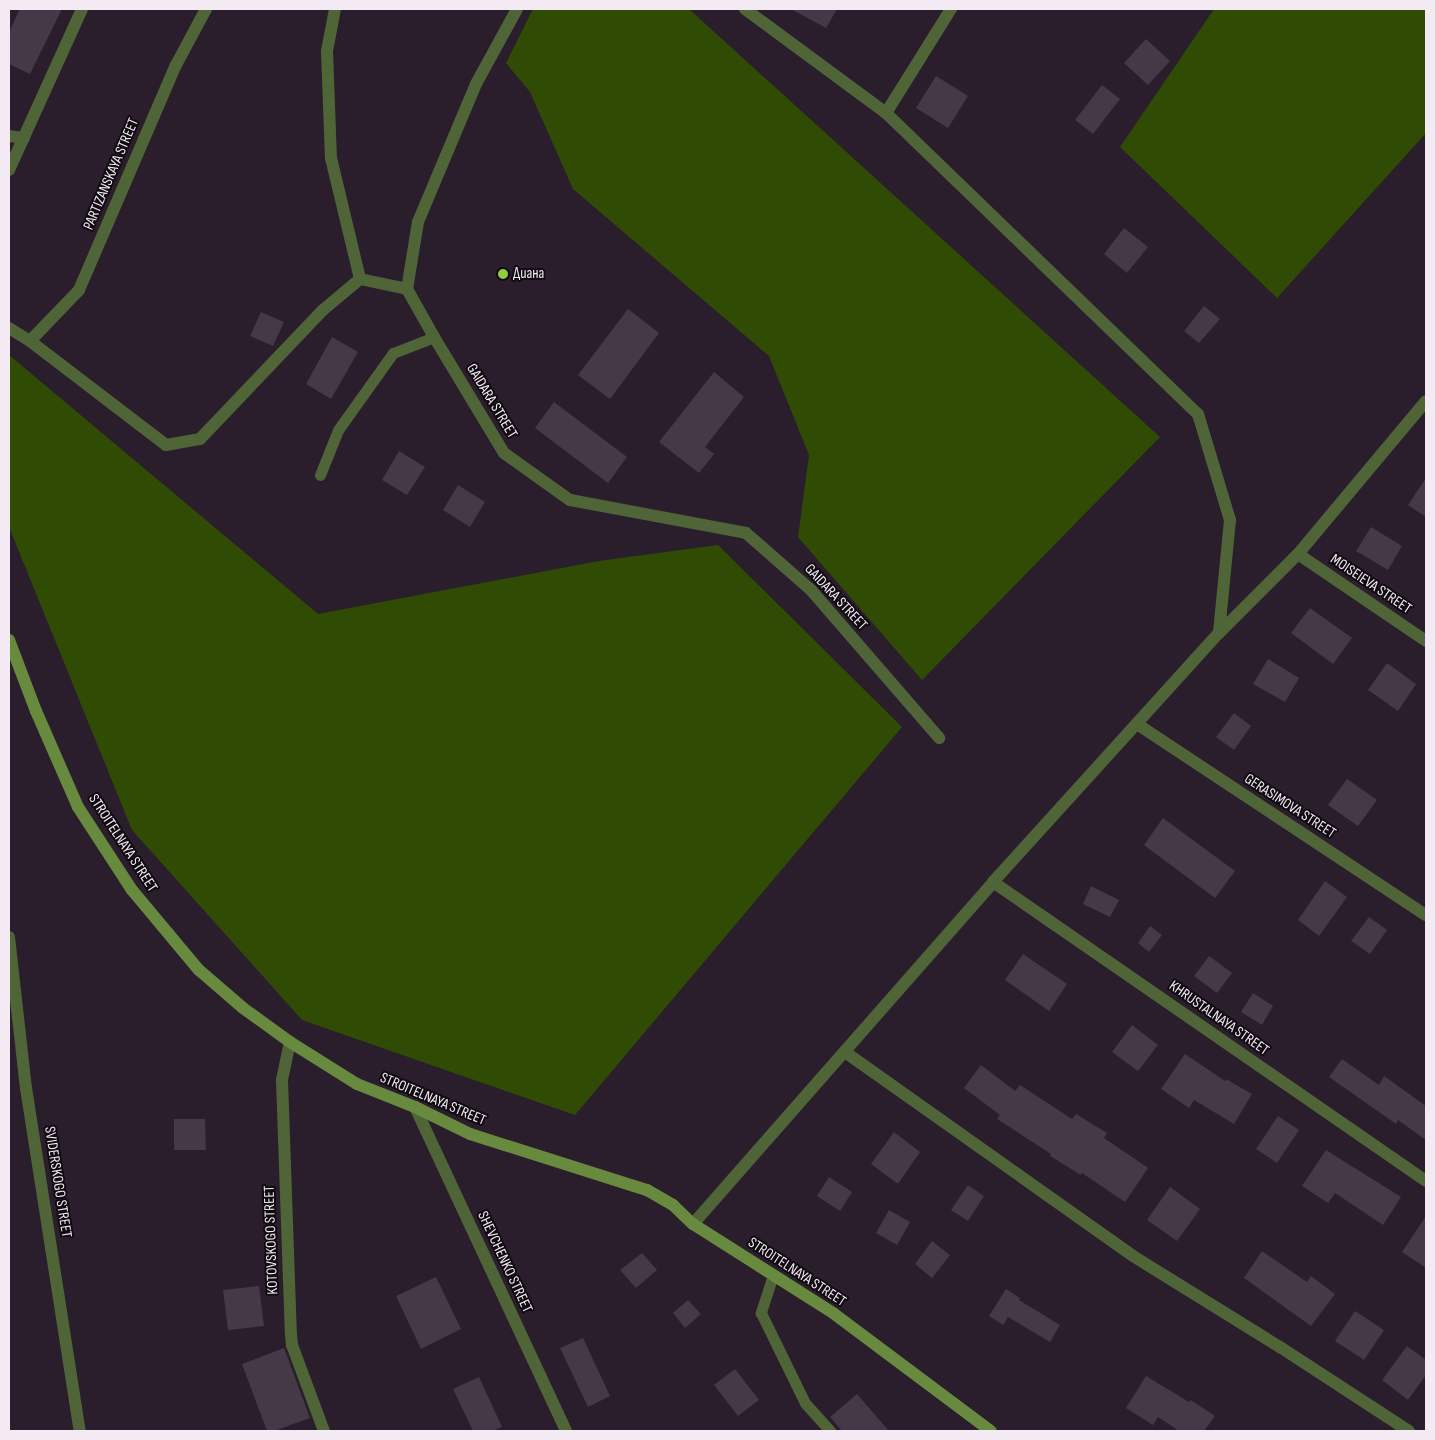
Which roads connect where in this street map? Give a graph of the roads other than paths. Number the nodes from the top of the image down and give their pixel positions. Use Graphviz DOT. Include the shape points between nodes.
graph roads {
  1 [pos="82,9"];
  2 [pos="206,9"];
  3 [pos="335,9"];
  4 [pos="517,9"];
  5 [pos="950,9"];
  6 [pos="749,10"];
  7 [pos="886,113"];
  8 [pos="9,136"];
  9 [pos="24,138"];
  10 [pos="9,170"];
  11 [pos="360,280"];
  12 [pos="407,289"];
  13 [pos="9,328"];
  14 [pos="434,337"];
  15 [pos="30,341"];
  16 [pos="1426,401"];
  17 [pos="320,476"];
  18 [pos="1298,554"];
  19 [pos="1219,632"];
  20 [pos="9,640"];
  21 [pos="1426,641"];
  22 [pos="1137,724"];
  23 [pos="939,738"];
  24 [pos="993,882"];
  25 [pos="1426,915"];
  26 [pos="9,937"];
  27 [pos="290,1042"];
  28 [pos="845,1052"];
  29 [pos="415,1107"];
  30 [pos="1426,1181"];
  31 [pos="692,1224"];
  32 [pos="773,1275"];
  33 [pos="80,1431"];
  34 [pos="324,1431"];
  35 [pos="566,1431"];
  36 [pos="830,1431"];
  37 [pos="991,1431"];
  38 [pos="1409,1431"];
  1 -- 9 [label="street"];
  2 -- 15 [label="street, PARTIZANSKAYA STREET" via="176,65 80,290"];
  3 -- 11 [label="street" via="327,51 331,158"];
  4 -- 12 [label="street" via="476,84 418,222"];
  5 -- 7 [label="street"];
  6 -- 7 [label="street"];
  7 -- 19 [label="street" via="1198,414 1230,520"];
  8 -- 9 [label="street"];
  9 -- 10 [label="street"];
  11 -- 12 [label="street"];
  11 -- 15 [label="street" via="323,310 200,439 166,445"];
  12 -- 14 [label="street, GAIDARA STREET"];
  13 -- 15 [label="street"];
  14 -- 17 [label="lane" via="394,353 338,430"];
  14 -- 23 [label="street, GAIDARA STREET" via="504,453 570,500 746,533 810,590"];
  16 -- 18 [label="street"];
  18 -- 19 [label="street"];
  18 -- 21 [label="street, MOISEIEVA STREET"];
  19 -- 22 [label="street"];
  20 -- 27 [label="main road, STROITELNAYA STREET" via="78,807 132,890 199,970"];
  22 -- 24 [label="street"];
  22 -- 25 [label="street, GERASIMOVA STREET"];
  24 -- 28 [label="street"];
  24 -- 30 [label="street, KHRUSTALNAYA STREET"];
  26 -- 33 [label="street, SVIDERSKOGO STREET" via="26,1088"];
  27 -- 29 [label="main road, STROITELNAYA STREET" via="357,1084"];
  27 -- 34 [label="street, KOTOVSKOGO STREET" via="282,1080 291,1334 292,1345"];
  28 -- 31 [label="street"];
  28 -- 38 [label="street" via="1133,1256 1280,1346"];
  29 -- 31 [label="main road, STROITELNAYA STREET" via="470,1134 647,1190 673,1205"];
  29 -- 35 [label="street, SHEVCHENKO STREET"];
  31 -- 32 [label="main road, STROITELNAYA STREET"];
  32 -- 36 [label="lane" via="761,1313 805,1403"];
  32 -- 37 [label="main road, STROITELNAYA STREET" via="833,1313"];
}
